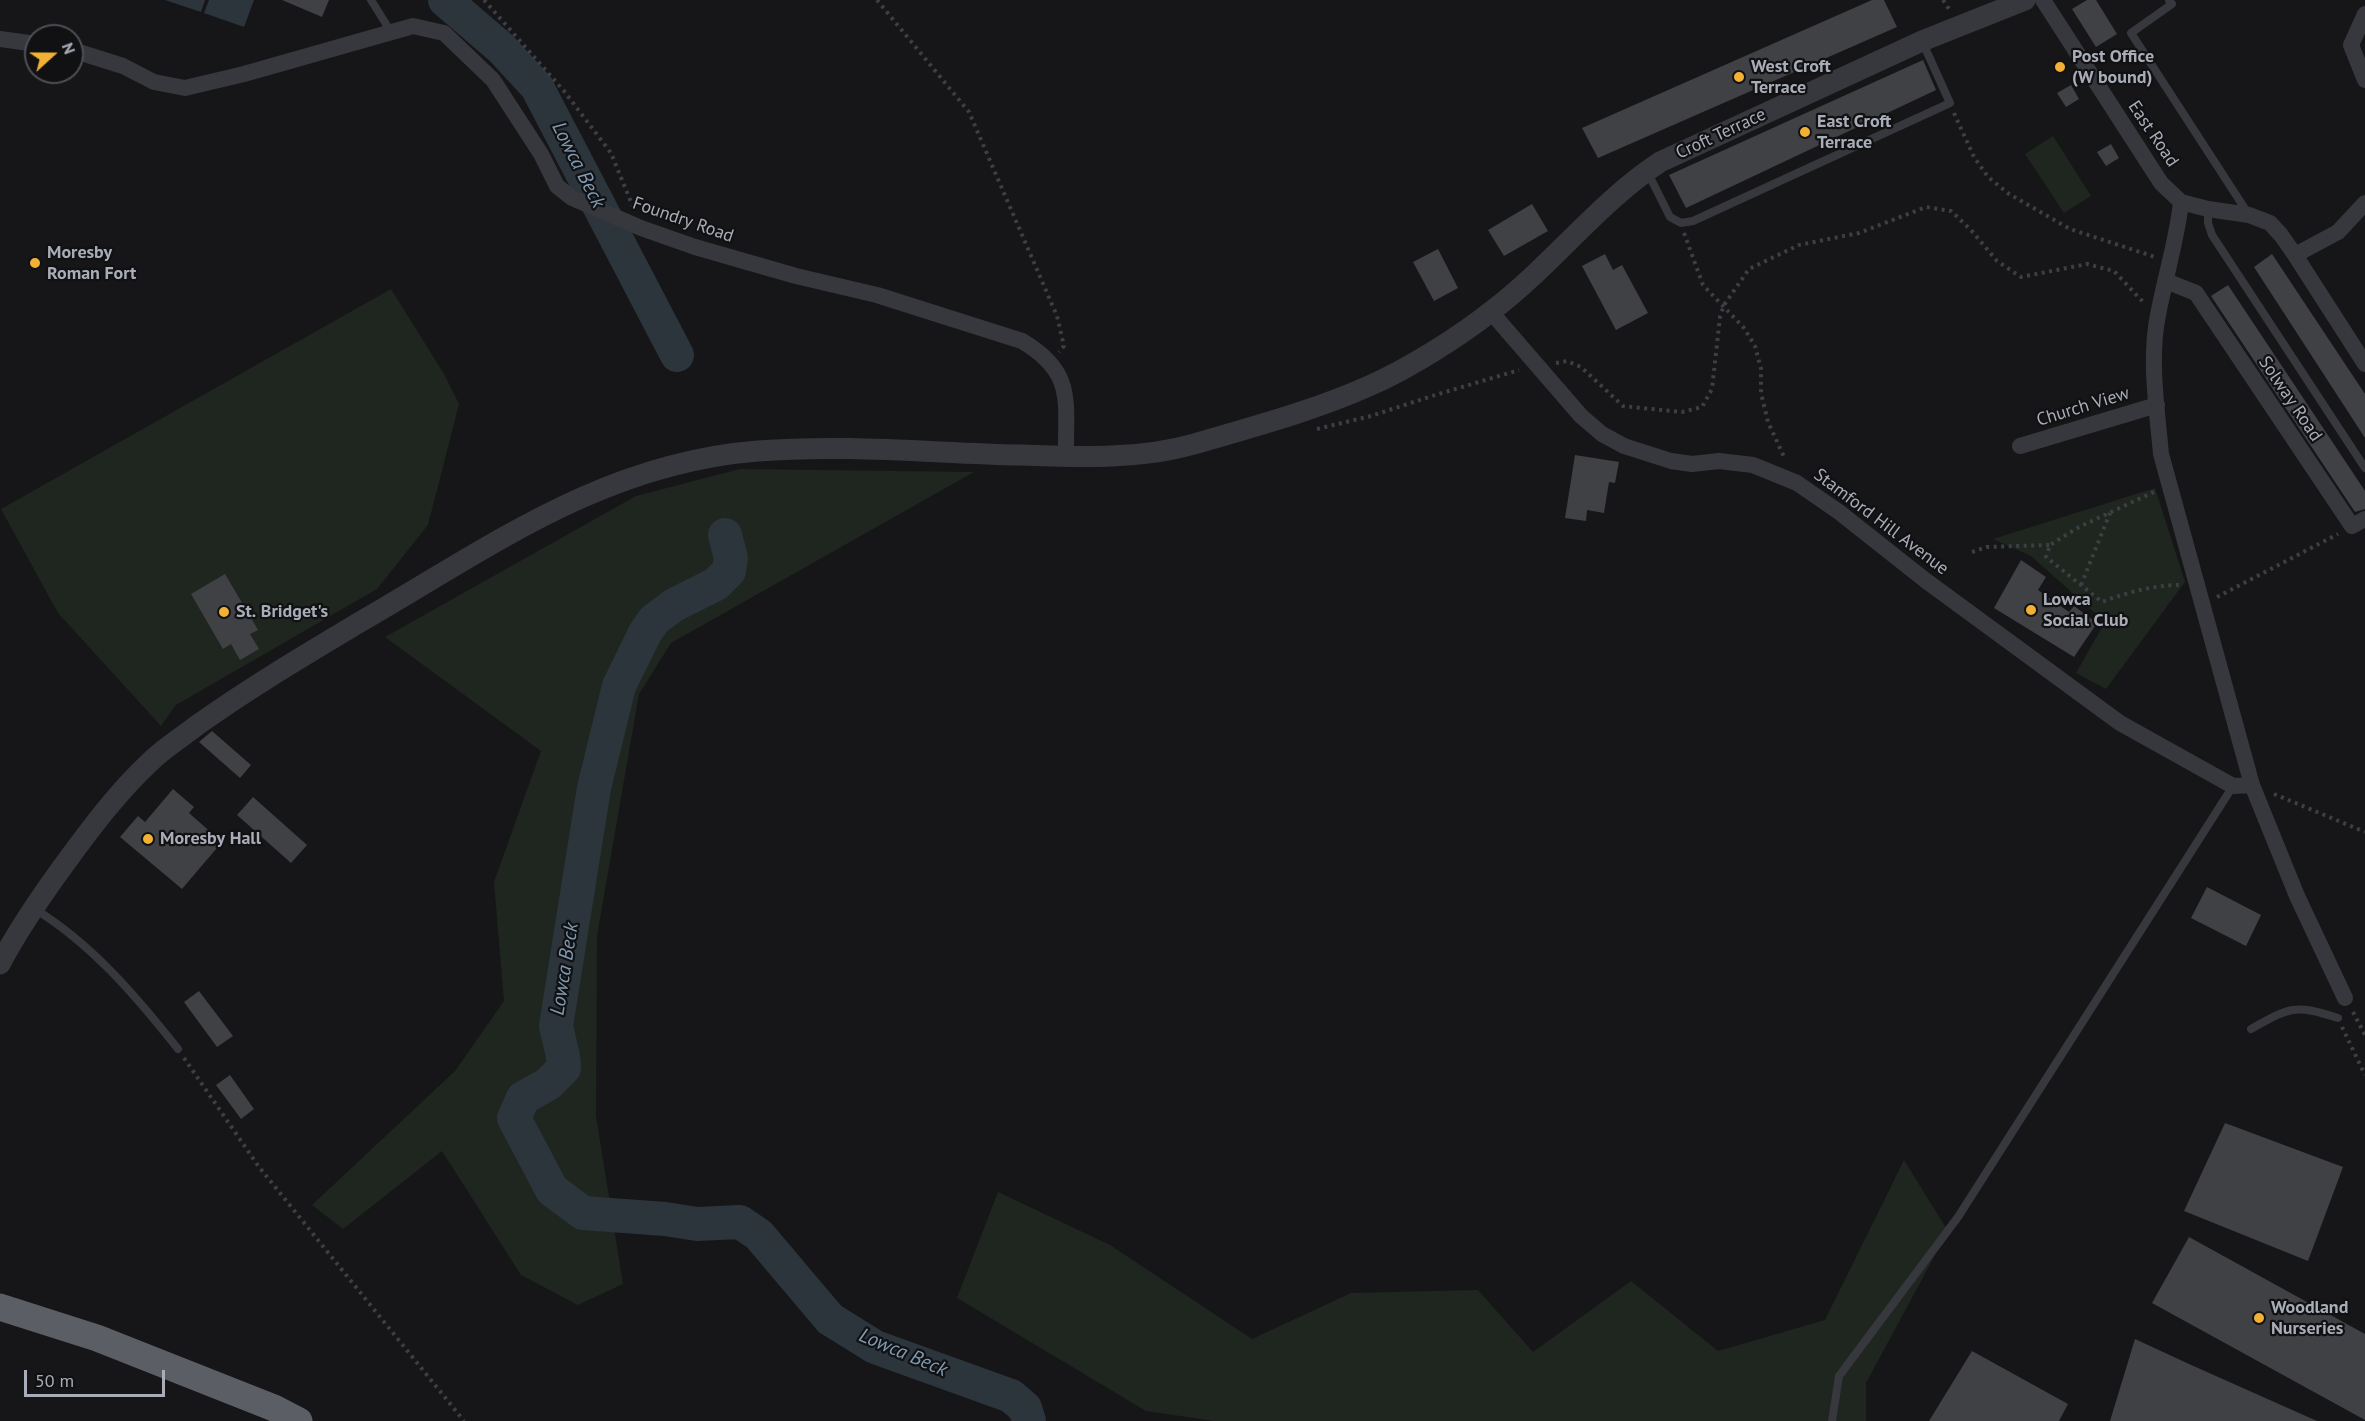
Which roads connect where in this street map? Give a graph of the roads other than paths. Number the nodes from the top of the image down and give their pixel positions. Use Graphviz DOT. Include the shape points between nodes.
graph roads {
  1 [pos="371,0"];
  2 [pos="2025,0"];
  3 [pos="2043,0"];
  4 [pos="2169,0"];
  5 [pos="2365,14"];
  6 [pos="391,32"];
  7 [pos="0,39"];
  8 [pos="1922,41"];
  9 [pos="24,42"];
  10 [pos="84,54"];
  11 [pos="2365,80"];
  12 [pos="1647,171"];
  13 [pos="2181,201"];
  14 [pos="2365,203"];
  15 [pos="2208,209"];
  16 [pos="2249,215"];
  17 [pos="2295,255"];
  18 [pos="2166,281"];
  19 [pos="1491,312"];
  20 [pos="2365,364"];
  21 [pos="2157,405"];
  22 [pos="2020,446"];
  23 [pos="1066,457"];
  24 [pos="2365,468"];
  25 [pos="2359,523"];
  26 [pos="2252,784"];
  27 [pos="2233,786"];
  28 [pos="33,908"];
  29 [pos="0,964"];
  30 [pos="2345,998"];
  31 [pos="2338,1018"];
  32 [pos="2252,1029"];
  33 [pos="178,1049"];
  34 [pos="0,1307"];
  35 [pos="299,1421"];
  36 [pos="1832,1421"];
  1 -- 6 [label="lane"];
  2 -- 8 [label="street, Croft Terrace"];
  3 -- 13 [label="street, East Road" via="2161,183"];
  4 -- 16 [label="lane" via="2172,4 2131,33"];
  5 -- 11 [label="street" via="2352,45"];
  6 -- 10 [label="street, Foundry Road" via="185,88 154,82 123,66"];
  6 -- 23 [label="street, Foundry Road" via="413,26 444,33 451,39 493,80 557,186 572,198 695,248 877,295 1022,341 1051,362 1059,373 1064,388"];
  7 -- 9 [label="street"];
  8 -- 12 [label="street, Croft Terrace"];
  8 -- 12 [label="lane" via="1950,103 1693,221 1681,223 1670,217"];
  12 -- 19 [label="street, Croft Terrace"];
  13 -- 15 [label="street, East Road"];
  13 -- 18 [label="street"];
  14 -- 17 [label="street" via="2338,232"];
  15 -- 16 [label="street, East Road"];
  15 -- 24 [label="lane" via="2212,235"];
  16 -- 17 [label="street" via="2270,224"];
  17 -- 20 [label="street"];
  18 -- 21 [label="street" via="2157,317"];
  18 -- 25 [label="street, Solway Road" via="2196,293"];
  19 -- 23 [label="street, Croft Terrace" via="1400,370 1328,403 1165,451"];
  19 -- 27 [label="street, Stamford Hill Avenue" via="1581,416 1602,434 1624,446 1671,461 1753,465 1797,483 2120,723"];
  21 -- 22 [label="street, Church View"];
  21 -- 26 [label="street" via="2161,454"];
  23 -- 28 [label="street, Croft Terrace" via="796,448 752,451 648,471 572,501 475,551 288,665 155,757 102,814"];
  26 -- 27 [label="street"];
  26 -- 30 [label="street" via="2297,896"];
  27 -- 36 [label="lane" via="1958,1217 1839,1376"];
  28 -- 29 [label="street, Croft Terrace"];
  28 -- 33 [label="lane" via="62,926 109,968"];
  31 -- 32 [label="lane" via="2299,1008"];
  34 -- 35 [label="highway" via="97,1338"];
}
